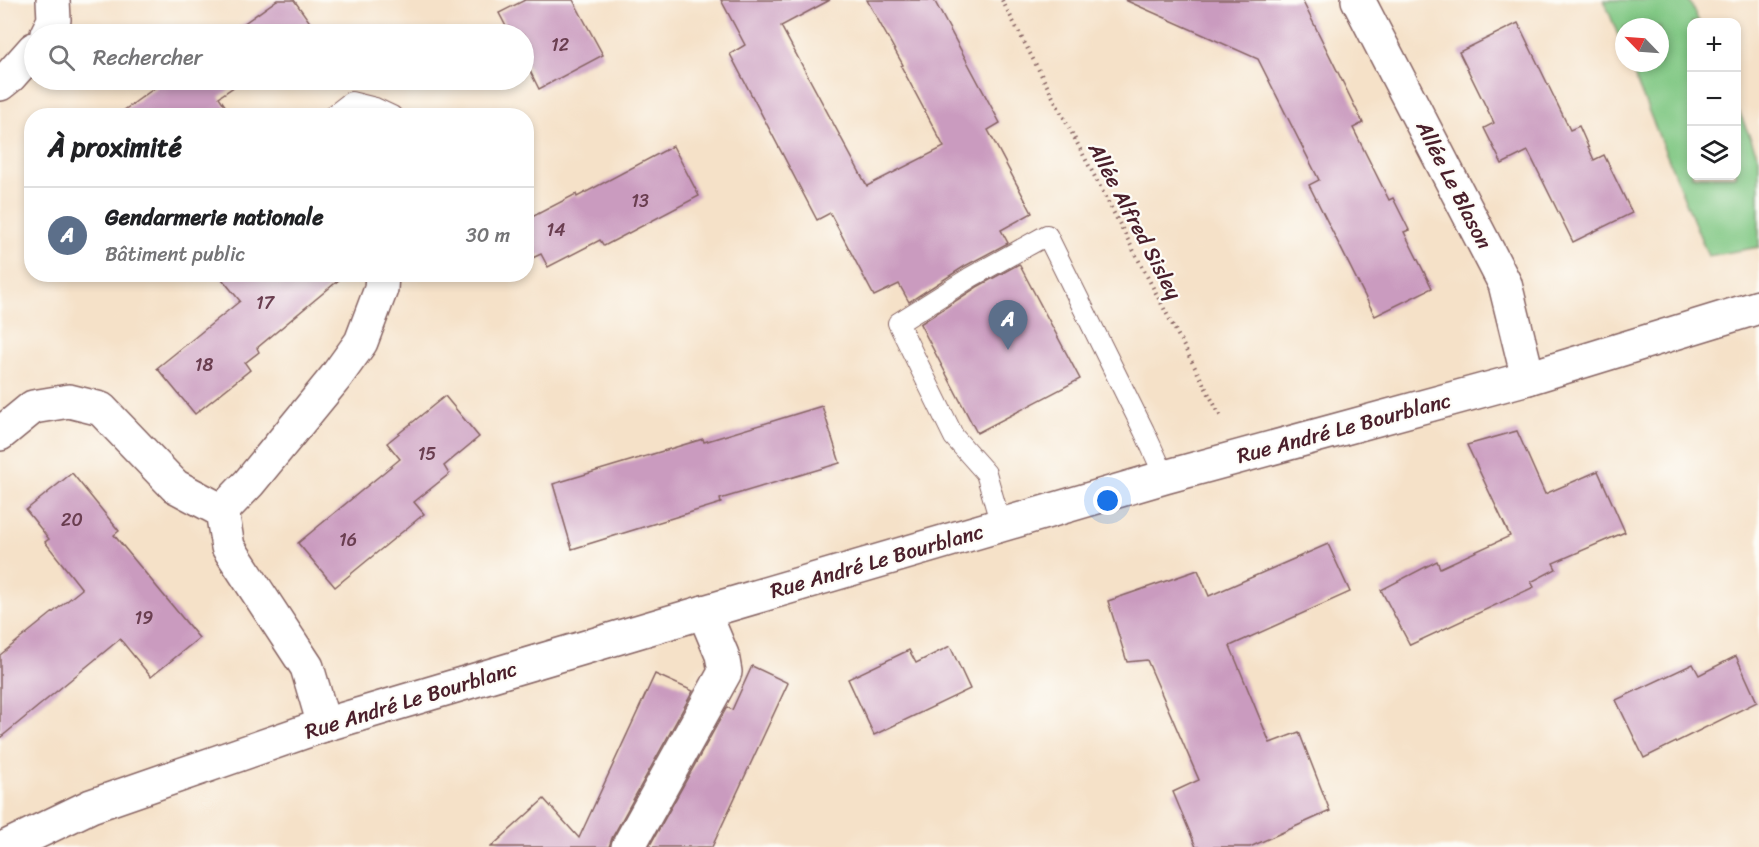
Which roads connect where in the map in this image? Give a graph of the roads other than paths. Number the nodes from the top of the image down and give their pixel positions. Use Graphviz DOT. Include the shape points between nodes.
graph roads {
  1 [pos="53,0"];
  2 [pos="1358,0"];
  3 [pos="52,24"];
  4 [pos="24,60"];
  5 [pos="0,84"];
  6 [pos="343,108"];
  7 [pos="375,108"];
  8 [pos="381,282"];
  9 [pos="1759,307"];
  10 [pos="1528,378"];
  11 [pos="0,434"];
  12 [pos="1165,477"];
  13 [pos="222,511"];
  14 [pos="1001,525"];
  15 [pos="704,612"];
  16 [pos="324,725"];
  17 [pos="6,847"];
  18 [pos="628,847"];
  1 -- 3 [label="street"];
  2 -- 10 [label="street, Allée Le Blason" via="1505,284"];
  4 -- 5 [label="street"];
  6 -- 7 [label="lane" via="351,102"];
  8 -- 13 [label="street" via="361,342 264,466"];
  9 -- 10 [label="street, Rue André Le Bourblanc"];
  10 -- 12 [label="street, Rue André Le Bourblanc"];
  11 -- 13 [label="street" via="33,407 69,400 101,409 175,486"];
  12 -- 14 [label="street, Rue André Le Bourblanc"];
  12 -- 14 [label="lane" via="1047,235 898,323 954,437 986,473"];
  13 -- 16 [label="street" via="228,547 307,668"];
  14 -- 15 [label="street, Rue André Le Bourblanc"];
  15 -- 16 [label="street, Rue André Le Bourblanc"];
  15 -- 18 [label="street" via="722,655 724,672"];
  16 -- 17 [label="street, Rue André Le Bourblanc" via="91,806"];
}
